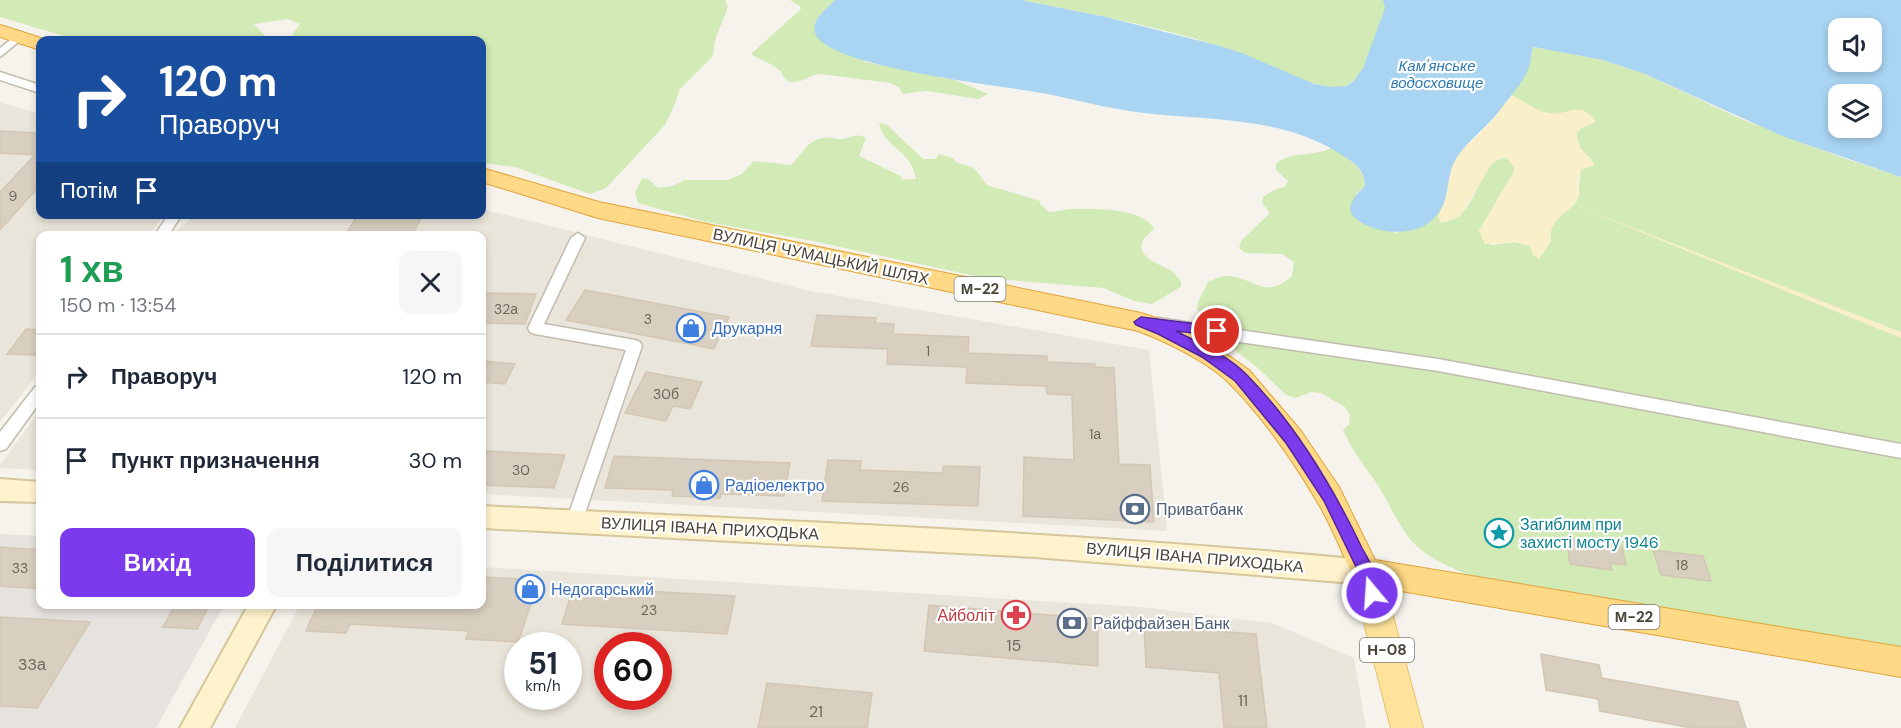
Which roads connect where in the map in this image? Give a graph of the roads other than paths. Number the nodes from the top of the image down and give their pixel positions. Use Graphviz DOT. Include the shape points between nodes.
graph roads {
  1 [pos="9,34"];
  2 [pos="36,43"];
  3 [pos="0,54"];
  4 [pos="0,76"];
  5 [pos="36,88"];
  6 [pos="486,176"];
  7 [pos="578,238"];
  8 [pos="1141,322"];
  9 [pos="36,396"];
  10 [pos="0,444"];
  11 [pos="1901,452"];
  12 [pos="0,490"];
  13 [pos="36,492"];
  14 [pos="486,517"];
  15 [pos="574,522"];
  16 [pos="1366,572"];
  17 [pos="261,609"];
  18 [pos="1901,662"];
  19 [pos="194,728"];
  20 [pos="1407,728"];
  1 -- 2 [label="highway"];
  1 -- 3 [label="street"];
  4 -- 5 [label="street"];
  6 -- 8 [label="highway, ВУЛИЦЯ ЧУМАЦЬКИЙ ШЛЯХ / М-22" via="598,210"];
  7 -- 15 [label="street" via="535,328 635,346"];
  8 -- 11 [label="street" via="1409,361"];
  8 -- 16 [label="highway, ВУЛИЦЯ ЧУМАЦЬКИЙ ШЛЯХ / М-22" via="1206,353 1240,377 1291,439 1329,496"];
  9 -- 10 [label="street"];
  12 -- 13 [label="main road"];
  14 -- 15 [label="main road, ВУЛИЦЯ ІВАНА ПРИХОДЬКА"];
  15 -- 16 [label="main road, ВУЛИЦЯ ІВАНА ПРИХОДЬКА" via="1112,549"];
  16 -- 18 [label="highway, ВУЛИЦЯ ІВАНА ПРИХОДЬКА / М-22"];
  16 -- 20 [label="main road, Н-08"];
  17 -- 19 [label="main road"];
}
